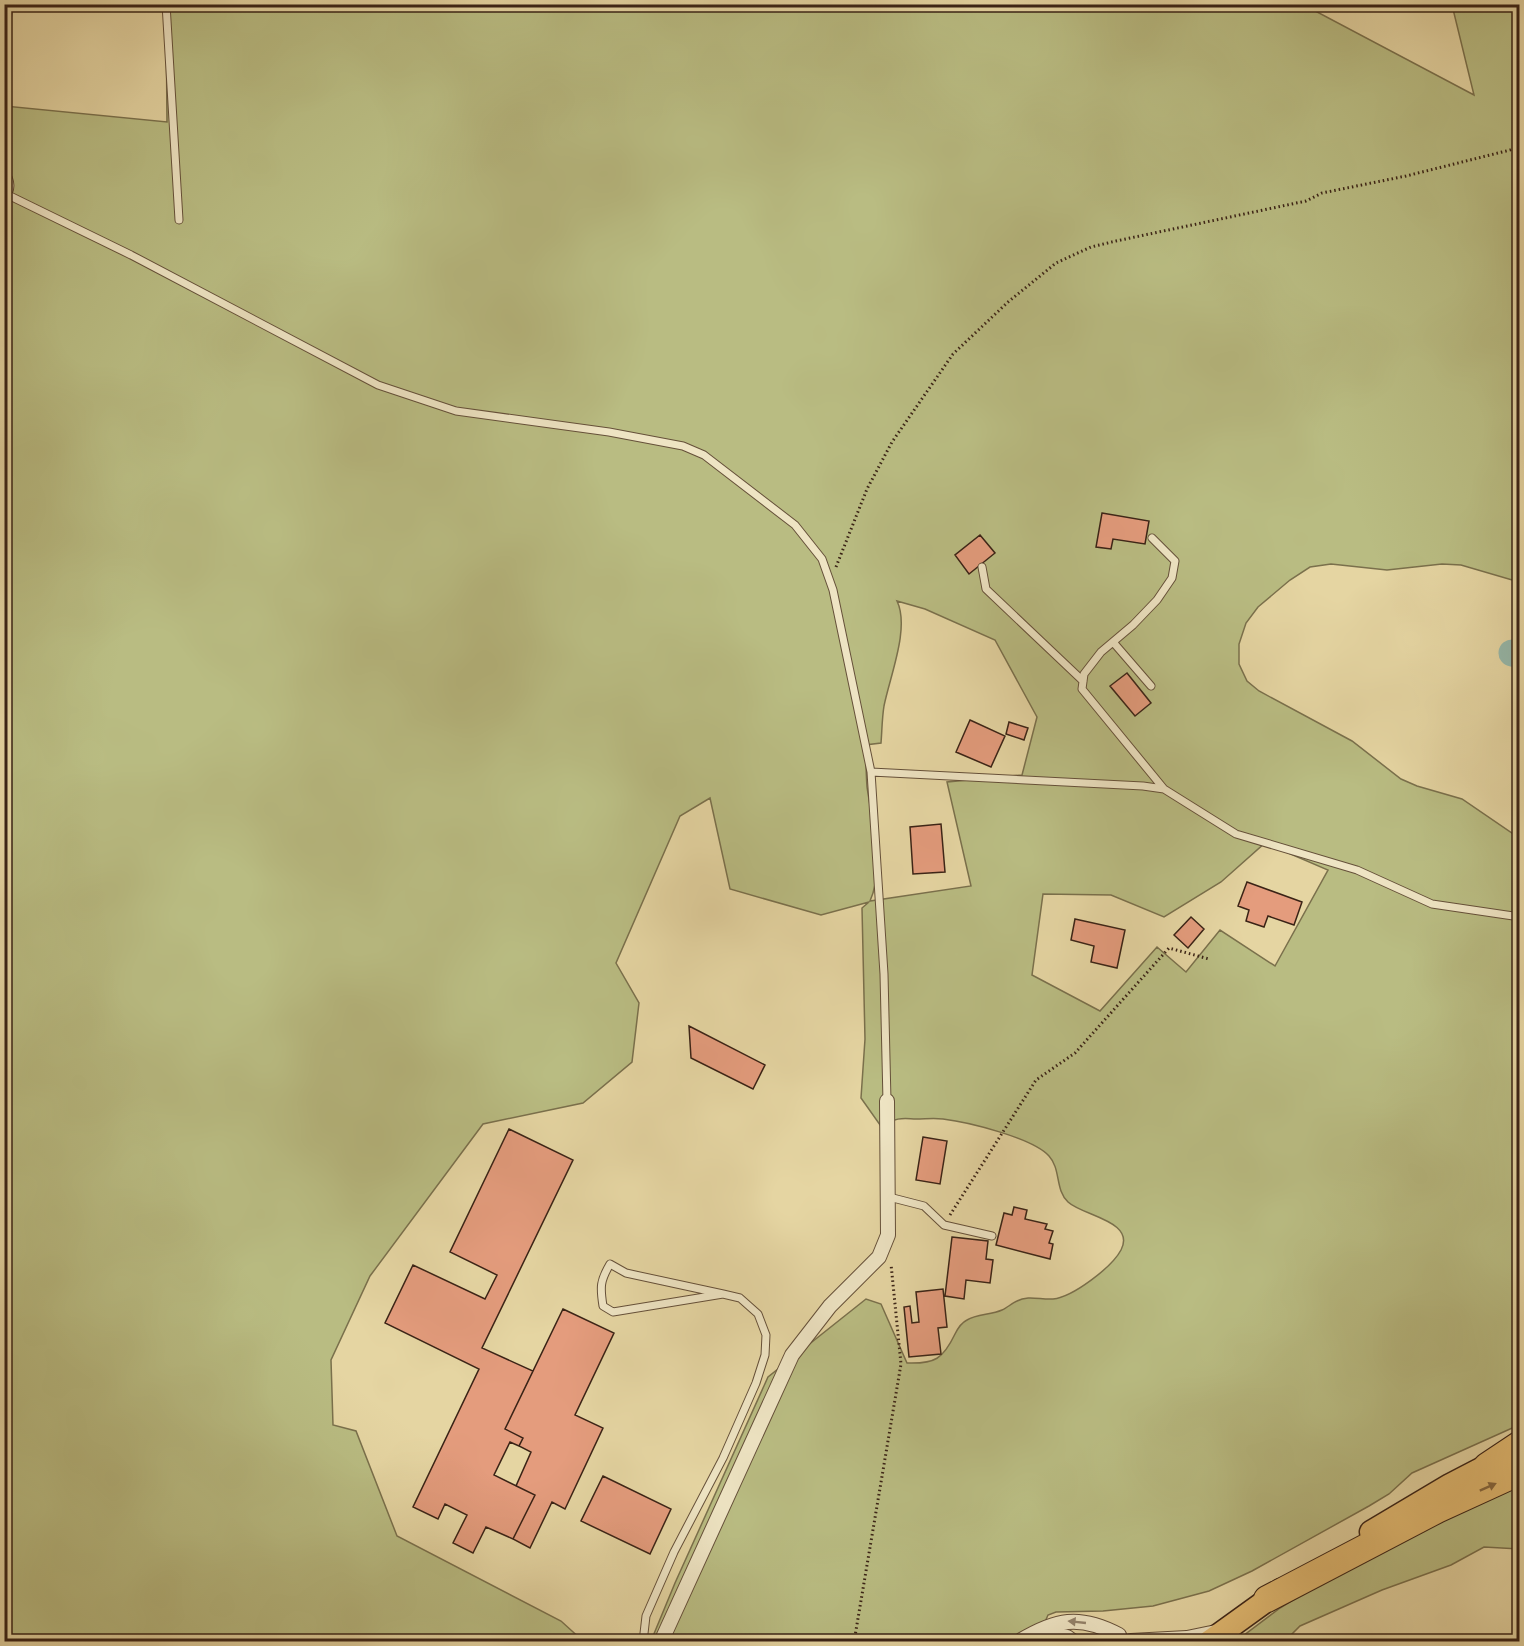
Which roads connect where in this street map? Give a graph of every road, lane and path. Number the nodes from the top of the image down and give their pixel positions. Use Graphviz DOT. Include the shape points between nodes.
graph roads {
  1 [pos="9,4"];
  2 [pos="166,4"];
  3 [pos="4,47"];
  4 [pos="1520,145"];
  5 [pos="4,171"];
  6 [pos="6,197"];
  7 [pos="179,220"];
  8 [pos="1152,538"];
  9 [pos="982,567"];
  10 [pos="830,583"];
  11 [pos="1113,642"];
  12 [pos="1083,681"];
  13 [pos="1151,686"];
  14 [pos="871,772"];
  15 [pos="1164,789"];
  16 [pos="1520,917"];
  17 [pos="1209,959"];
  18 [pos="887,1101"];
  19 [pos="889,1197"];
  20 [pos="944,1225"];
  21 [pos="888,1235"];
  22 [pos="992,1236"];
  23 [pos="723,1294"];
  24 [pos="1520,1444"];
  25 [pos="1520,1449"];
  26 [pos="1487,1466"];
  27 [pos="1520,1472"];
  28 [pos="1267,1599"];
  29 [pos="1229,1627"];
  30 [pos="1036,1633"];
  31 [pos="1122,1640"];
  32 [pos="643,1641"];
  33 [pos="661,1641"];
  34 [pos="854,1641"];
  35 [pos="1018,1641"];
  36 [pos="1074,1641"];
  37 [pos="1209,1641"];
  1 -- 3 [label="lane"];
  2 -- 7 [label="lane"];
  4 -- 10 [label="path" via="1406,176 1322,193 1306,201 1091,247 1056,263 953,354 887,452 867,489"];
  5 -- 6 [label="lane" via="11,183"];
  6 -- 10 [label="lane" via="131,255 378,385 456,411 609,432 683,446 704,454 795,525 822,558"];
  8 -- 11 [label="lane" via="1175,561 1172,578 1133,625"];
  9 -- 12 [label="lane" via="986,589"];
  10 -- 14 [label="lane"];
  11 -- 12 [label="lane" via="1084,674"];
  11 -- 13 [label="lane"];
  12 -- 15 [label="lane" via="1082,688"];
  14 -- 15 [label="lane"];
  14 -- 18 [label="lane" via="884,974"];
  15 -- 16 [label="lane" via="1236,834 1357,870 1432,904"];
  17 -- 20 [label="path" via="1169,948 1075,1053 1036,1080"];
  18 -- 19 [label="street"];
  19 -- 20 [label="lane" via="924,1206"];
  19 -- 21 [label="street"];
  20 -- 22 [label="lane"];
  21 -- 33 [label="street" via="879,1257 830,1306 792,1355"];
  21 -- 34 [label="path" via="901,1364"];
  23 -- 23 [label="lane" via="626,1274 610,1264 600,1291 603,1306 613,1312"];
  23 -- 32 [label="lane" via="740,1298 758,1314 766,1335 765,1355 723,1458 646,1616"];
  24 -- 26 [label="highway"];
  25 -- 26 [label="main road"];
  26 -- 28 [label="main road" via="1352,1543"];
  28 -- 27 [label="highway, one-way" via="1437,1510"];
  28 -- 29 [label="main road"];
  29 -- 31 [label="street" via="1187,1638"];
  29 -- 37 [label="main road"];
  31 -- 30 [label="street, one-way" via="1099,1625 1066,1621"];
  30 -- 35 [label="street"];
  30 -- 36 [label="street"];
}
